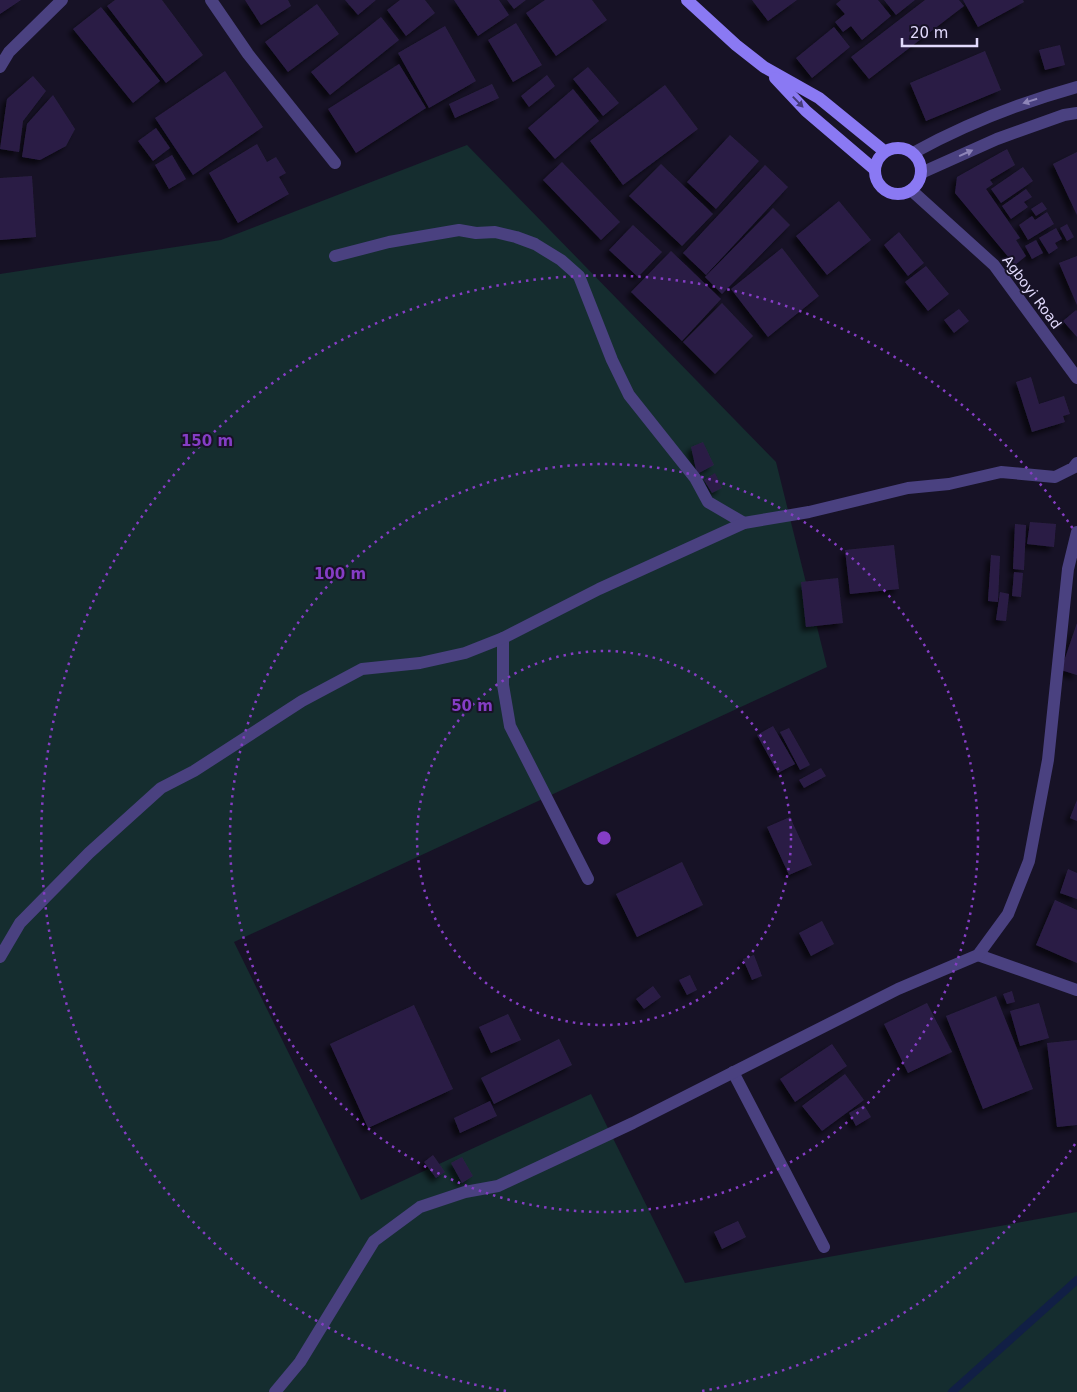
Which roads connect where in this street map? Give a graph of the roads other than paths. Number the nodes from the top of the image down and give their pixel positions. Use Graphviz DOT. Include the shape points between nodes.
graph roads {
  1 [pos="62,0"];
  2 [pos="211,0"];
  3 [pos="687,0"];
  4 [pos="5,50"];
  5 [pos="0,67"];
  6 [pos="764,67"];
  7 [pos="1077,87"];
  8 [pos="1077,113"];
  9 [pos="884,152"];
  10 [pos="913,153"];
  11 [pos="336,163"];
  12 [pos="874,169"];
  13 [pos="921,172"];
  14 [pos="911,190"];
  15 [pos="334,256"];
  16 [pos="1077,378"];
  17 [pos="1077,463"];
  18 [pos="744,524"];
  19 [pos="1077,532"];
  20 [pos="503,638"];
  21 [pos="588,879"];
  22 [pos="978,955"];
  23 [pos="0,957"];
  24 [pos="1077,990"];
  25 [pos="733,1072"];
  26 [pos="824,1247"];
  27 [pos="275,1392"];
  1 -- 4 [label="street"];
  2 -- 11 [label="street" via="248,54"];
  3 -- 6 [label="main road"];
  4 -- 5 [label="street"];
  6 -- 9 [label="main road" via="818,98"];
  6 -- 12 [label="main road, one-way" via="806,111"];
  7 -- 10 [label="street, one-way" via="1009,107 955,130"];
  13 -- 8 [label="street, one-way" via="997,139"];
  9 -- 10 [label="main road" via="904,148"];
  9 -- 12 [label="main road"];
  10 -- 13 [label="main road" via="920,162"];
  12 -- 14 [label="main road" via="876,180 891,194"];
  13 -- 14 [label="main road"];
  14 -- 16 [label="street, Agboyi Road" via="994,265"];
  15 -- 18 [label="street" via="389,242 459,230 516,237 561,260 579,276 612,360 630,395 695,478 708,502"];
  17 -- 18 [label="street" via="1055,477 1001,472 948,484 908,488"];
  18 -- 20 [label="street" via="599,589"];
  19 -- 22 [label="street" via="1068,569 1048,760 1029,861 1008,914"];
  20 -- 21 [label="street" via="503,685 510,726"];
  20 -- 23 [label="street" via="465,653 429,661 362,669 302,701 194,771 161,788 20,922"];
  22 -- 24 [label="street"];
  22 -- 25 [label="street" via="898,989"];
  25 -- 26 [label="street"];
  25 -- 27 [label="street" via="498,1186 465,1192 420,1207 374,1241 300,1362"];
}
